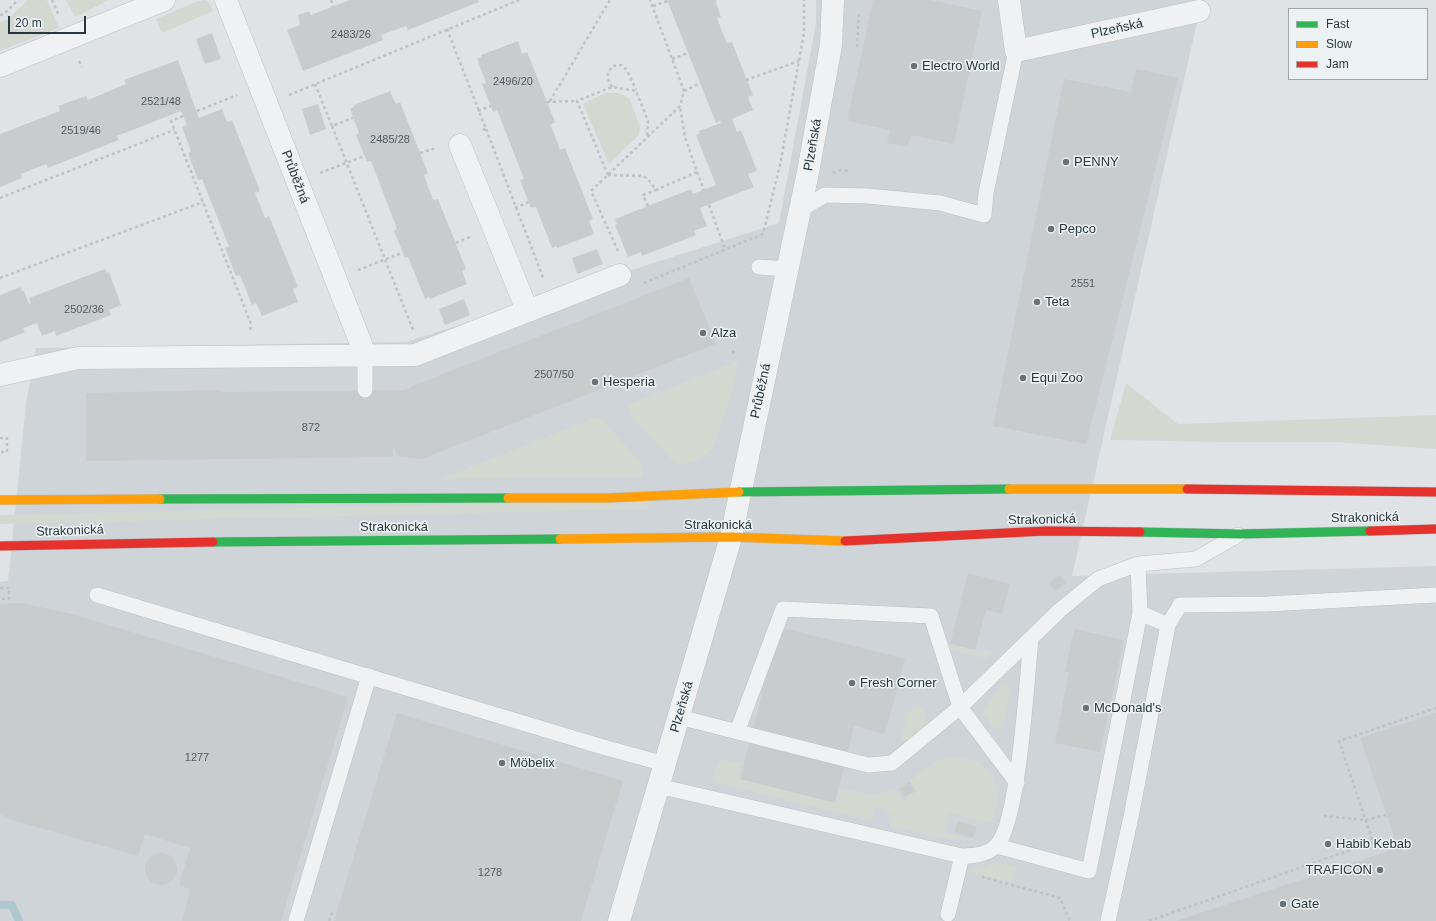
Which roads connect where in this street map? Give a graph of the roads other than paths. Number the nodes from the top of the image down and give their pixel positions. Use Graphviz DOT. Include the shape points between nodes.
graph roads {
  1 [pos="164,0"];
  2 [pos="226,0"];
  3 [pos="832,0"];
  4 [pos="1009,0"];
  5 [pos="1199,11"];
  6 [pos="1016,51"];
  7 [pos="0,66"];
  8 [pos="449,146"];
  9 [pos="800,210"];
  10 [pos="759,267"];
  11 [pos="620,275"];
  12 [pos="786,279"];
  13 [pos="527,310"];
  14 [pos="365,354"];
  15 [pos="0,375"];
  16 [pos="365,390"];
  17 [pos="1436,492"];
  18 [pos="740,493"];
  19 [pos="0,500"];
  20 [pos="1436,529"];
  21 [pos="1240,534"];
  22 [pos="731,537"];
  23 [pos="0,546"];
  24 [pos="1138,564"];
  25 [pos="97,595"];
  26 [pos="1436,595"];
  27 [pos="1140,613"];
  28 [pos="1168,625"];
  29 [pos="1031,639"];
  30 [pos="369,676"];
  31 [pos="960,706"];
  32 [pos="679,717"];
  33 [pos="737,732"];
  34 [pos="665,764"];
  35 [pos="1017,783"];
  36 [pos="658,786"];
  37 [pos="997,846"];
  38 [pos="960,863"];
  39 [pos="948,914"];
  40 [pos="296,921"];
  41 [pos="619,921"];
  42 [pos="1108,921"];
  1 -- 7 [label="street"];
  2 -- 14 [label="street, Průběžná"];
  3 -- 9 [label="street, Plzeňská" via="831,45"];
  4 -- 6 [label="street"];
  5 -- 6 [label="street, Plzeňská"];
  6 -- 9 [label="lane" via="986,193 984,215 940,203 868,196 825,196"];
  8 -- 13 [label="street"];
  9 -- 12 [label="street, Plzeňská"];
  10 -- 12 [label="lane"];
  11 -- 13 [label="street"];
  12 -- 18 [label="street, Průběžná"];
  13 -- 14 [label="street" via="416,355"];
  14 -- 15 [label="street" via="78,358"];
  14 -- 16 [label="lane"];
  17 -- 18 [label="main road, Strakonická" via="1366,489 863,490"];
  18 -- 19 [label="main road, Strakonická" via="608,498"];
  18 -- 22 [label="street, Plzeňská"];
  20 -- 21 [label="main road, Strakonická"];
  21 -- 22 [label="main road, Strakonická" via="1046,532 855,541"];
  21 -- 24 [label="lane" via="1196,559"];
  22 -- 23 [label="main road, Strakonická"];
  22 -- 32 [label="street, Plzeňská"];
  24 -- 27 [label="lane"];
  24 -- 29 [label="lane" via="1098,579 1060,610"];
  25 -- 30 [label="lane"];
  26 -- 28 [label="lane" via="1266,604 1180,605"];
  27 -- 28 [label="lane"];
  27 -- 37 [label="lane" via="1089,871"];
  28 -- 42 [label="lane"];
  29 -- 31 [label="lane"];
  29 -- 35 [label="lane"];
  30 -- 34 [label="lane"];
  30 -- 40 [label="lane"];
  31 -- 33 [label="lane" via="892,763 868,765"];
  31 -- 33 [label="lane" via="931,616 784,610"];
  31 -- 35 [label="lane"];
  32 -- 33 [label="lane"];
  32 -- 34 [label="street, Plzeňská"];
  34 -- 36 [label="street, Plzeňská"];
  35 -- 37 [label="lane" via="1008,825"];
  36 -- 38 [label="lane"];
  36 -- 41 [label="street, Plzeňská"];
  37 -- 38 [label="lane"];
  38 -- 39 [label="lane"];
}
